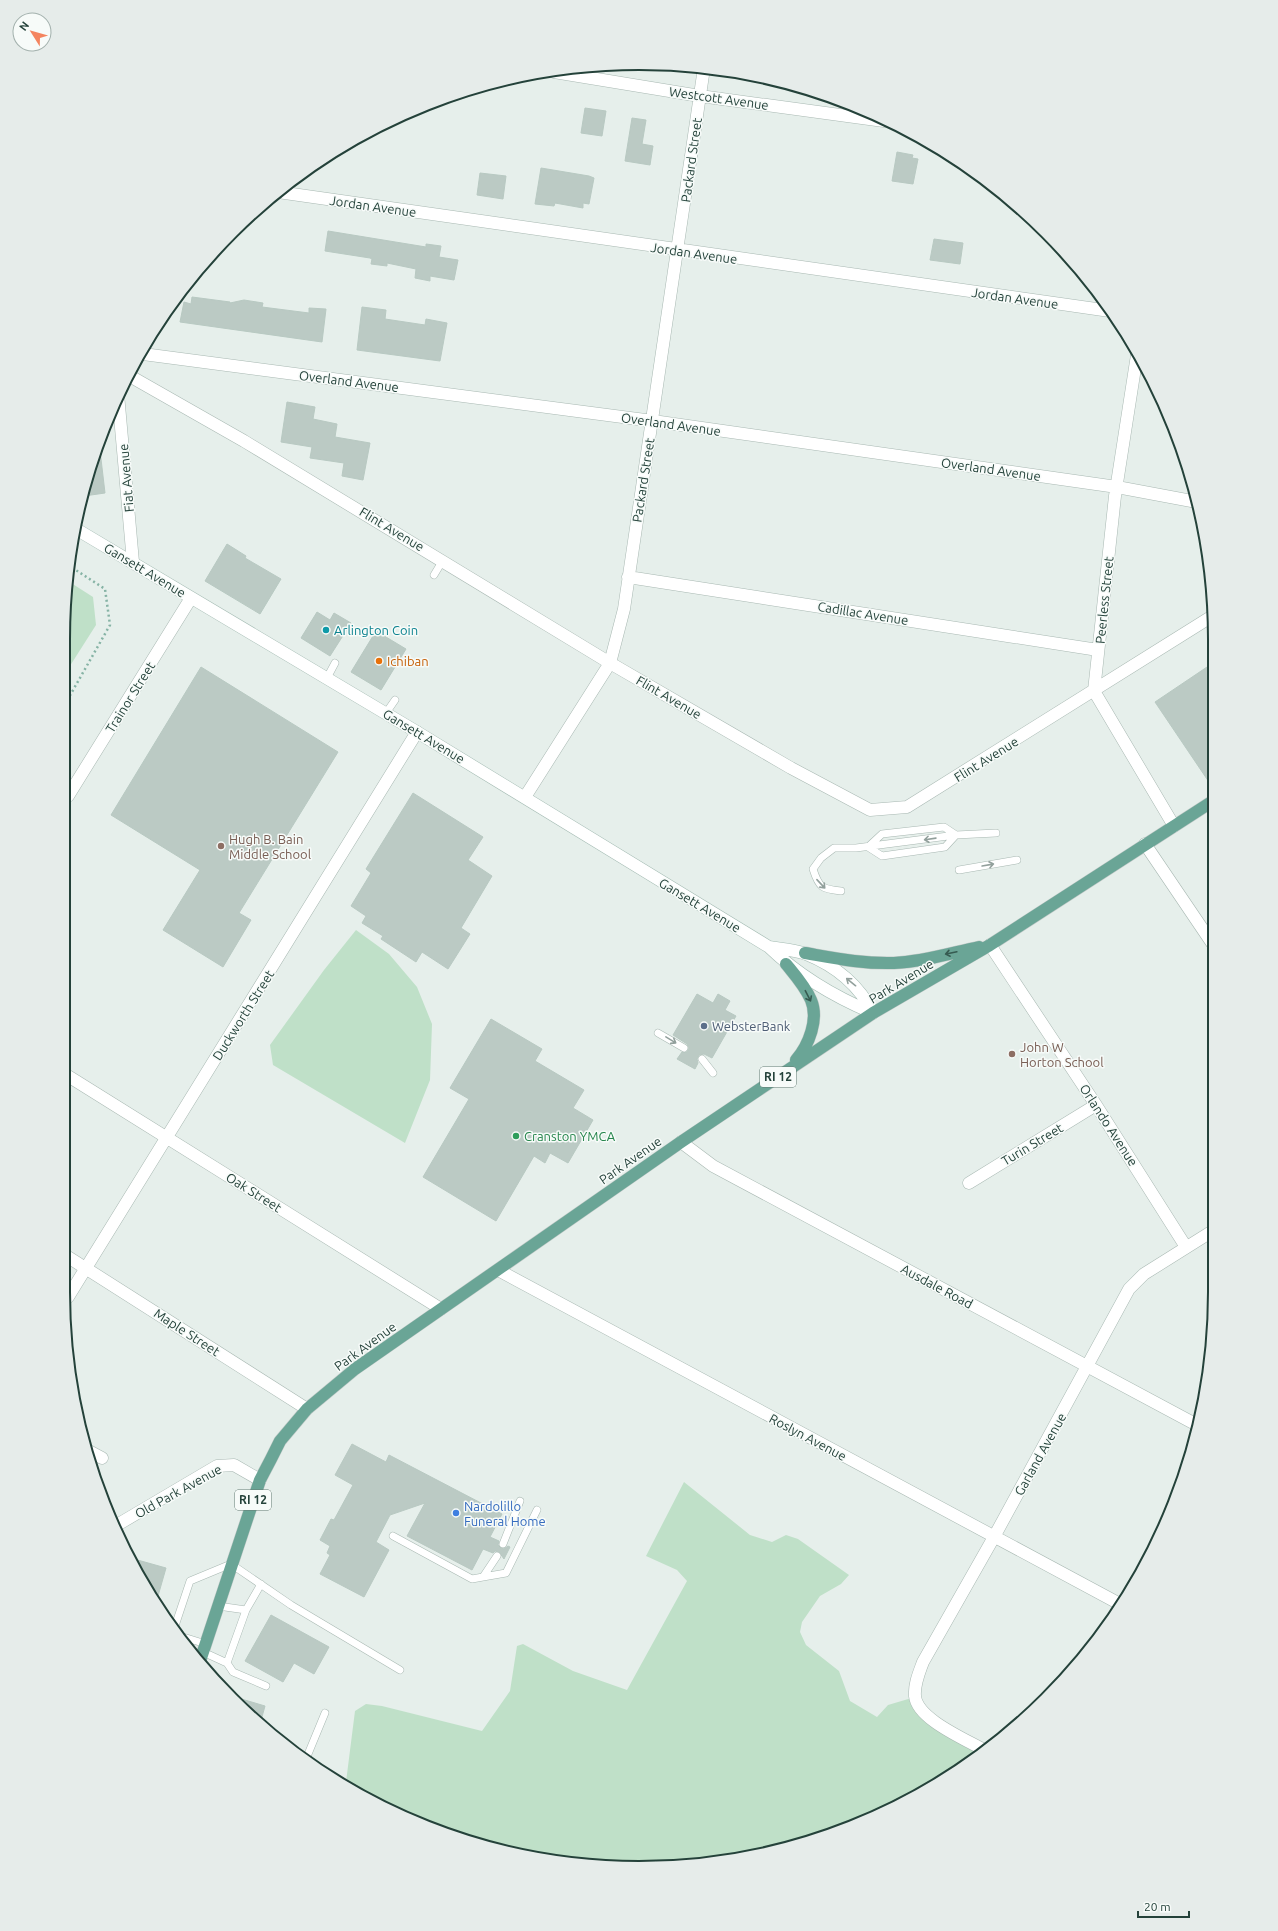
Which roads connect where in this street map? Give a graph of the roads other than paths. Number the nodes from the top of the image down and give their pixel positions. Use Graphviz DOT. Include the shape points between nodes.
graph roads {
  1 [pos="703,74"];
  2 [pos="569,75"];
  3 [pos="700,96"];
  4 [pos="870,119"];
  5 [pos="286,193"];
  6 [pos="678,251"];
  7 [pos="1102,310"];
  8 [pos="146,354"];
  9 [pos="1136,362"];
  10 [pos="134,378"];
  11 [pos="119,408"];
  12 [pos="653,421"];
  13 [pos="1117,487"];
  14 [pos="1191,501"];
  15 [pos="80,532"];
  16 [pos="443,560"];
  17 [pos="133,562"];
  18 [pos="434,576"];
  19 [pos="628,577"];
  20 [pos="191,598"];
  21 [pos="1207,619"];
  22 [pos="1098,650"];
  23 [pos="610,662"];
  24 [pos="335,664"];
  25 [pos="327,678"];
  26 [pos="1094,691"];
  27 [pos="394,700"];
  28 [pos="386,713"];
  29 [pos="417,732"];
  30 [pos="70,793"];
  31 [pos="525,797"];
  32 [pos="1208,804"];
  33 [pos="1174,826"];
  34 [pos="996,832"];
  35 [pos="956,835"];
  36 [pos="1145,844"];
  37 [pos="868,847"];
  38 [pos="1017,860"];
  39 [pos="959,870"];
  40 [pos="841,891"];
  41 [pos="1208,937"];
  42 [pos="990,945"];
  43 [pos="770,947"];
  44 [pos="805,953"];
  45 [pos="786,964"];
  46 [pos="873,1013"];
  47 [pos="658,1033"];
  48 [pos="684,1048"];
  49 [pos="702,1059"];
  50 [pos="788,1070"];
  51 [pos="713,1073"];
  52 [pos="70,1077"];
  53 [pos="1096,1105"];
  54 [pos="168,1138"];
  55 [pos="681,1142"];
  56 [pos="969,1183"];
  57 [pos="1208,1234"];
  58 [pos="1186,1247"];
  59 [pos="70,1257"];
  60 [pos="86,1267"];
  61 [pos="498,1270"];
  62 [pos="70,1294"];
  63 [pos="440,1309"];
  64 [pos="1088,1366"];
  65 [pos="307,1409"];
  66 [pos="1193,1423"];
  67 [pos="93,1453"];
  68 [pos="102,1458"];
  69 [pos="260,1480"];
  70 [pos="520,1501"];
  71 [pos="537,1510"];
  72 [pos="119,1524"];
  73 [pos="393,1536"];
  74 [pos="994,1537"];
  75 [pos="503,1544"];
  76 [pos="497,1556"];
  77 [pos="231,1564"];
  78 [pos="483,1577"];
  79 [pos="261,1584"];
  80 [pos="1116,1602"];
  81 [pos="218,1606"];
  82 [pos="246,1610"];
  83 [pos="176,1622"];
  84 [pos="194,1646"];
  85 [pos="203,1652"];
  86 [pos="227,1663"];
  87 [pos="400,1670"];
  88 [pos="266,1686"];
  89 [pos="325,1713"];
  90 [pos="979,1747"];
  91 [pos="308,1754"];
  1 -- 3 [label="street, Packard Street"];
  2 -- 3 [label="street, Westcott Avenue"];
  3 -- 4 [label="street, Westcott Avenue"];
  3 -- 6 [label="street, Packard Street"];
  5 -- 6 [label="street, Jordan Avenue"];
  6 -- 7 [label="street, Jordan Avenue"];
  6 -- 12 [label="street, Packard Street"];
  8 -- 12 [label="street, Overland Avenue"];
  9 -- 13 [label="street, Peerless Street"];
  10 -- 16 [label="street, Flint Avenue"];
  11 -- 17 [label="street, Fiat Avenue"];
  12 -- 13 [label="street, Overland Avenue"];
  12 -- 19 [label="street, Packard Street"];
  13 -- 14 [label="street, Overland Avenue"];
  13 -- 22 [label="street, Peerless Street"];
  15 -- 17 [label="street, Gansett Avenue"];
  16 -- 18 [label="lane"];
  16 -- 23 [label="street, Flint Avenue"];
  17 -- 20 [label="street, Gansett Avenue"];
  19 -- 22 [label="street, Cadillac Avenue"];
  19 -- 23 [label="street, Packard Street" via="624,609"];
  20 -- 25 [label="street, Gansett Avenue"];
  20 -- 30 [label="street, Trainor Street"];
  21 -- 26 [label="street, Flint Avenue"];
  22 -- 26 [label="street, Peerless Street"];
  23 -- 26 [label="street, Flint Avenue" via="791,768 870,810 907,808"];
  23 -- 31 [label="street, Packard Street"];
  24 -- 25 [label="lane"];
  25 -- 28 [label="street, Gansett Avenue"];
  26 -- 33 [label="street"];
  27 -- 28 [label="lane"];
  28 -- 29 [label="street, Gansett Avenue"];
  29 -- 31 [label="street, Gansett Avenue"];
  29 -- 54 [label="street, Duckworth Street"];
  31 -- 43 [label="street, Gansett Avenue"];
  32 -- 33 [label="main road, Park Avenue / RI 12"];
  33 -- 36 [label="main road, Park Avenue / RI 12"];
  34 -- 35 [label="lane"];
  35 -- 37 [label="lane, one-way"];
  35 -- 37 [label="lane" via="944,827 882,834"];
  35 -- 37 [label="lane" via="945,847 882,856"];
  36 -- 41 [label="street"];
  36 -- 42 [label="main road, Park Avenue / RI 12"];
  37 -- 40 [label="lane, one-way" via="834,848 821,858 813,869 816,880 824,889"];
  39 -- 38 [label="lane, one-way"];
  42 -- 44 [label="main road, one-way" via="895,963 850,962"];
  42 -- 46 [label="main road, Park Avenue / RI 12"];
  42 -- 53 [label="street, Orlando Avenue"];
  43 -- 44 [label="street, Gansett Avenue"];
  43 -- 45 [label="street, Gansett Avenue"];
  46 -- 44 [label="street, Gansett Avenue, one-way" via="858,988 831,966"];
  45 -- 46 [label="street, Gansett Avenue" via="834,995"];
  45 -- 50 [label="main road, one-way" via="811,1001 812,1013 812,1032 806,1049"];
  46 -- 50 [label="main road, Park Avenue / RI 12"];
  47 -- 48 [label="lane, one-way"];
  49 -- 51 [label="lane"];
  50 -- 55 [label="main road, Park Avenue / RI 12"];
  52 -- 54 [label="street, Oak Street"];
  53 -- 56 [label="street, Turin Street"];
  53 -- 58 [label="street, Orlando Avenue"];
  54 -- 60 [label="street, Duckworth Street"];
  54 -- 63 [label="street, Oak Street"];
  55 -- 61 [label="main road, Park Avenue / RI 12"];
  55 -- 64 [label="street, Ausdale Road" via="713,1166"];
  57 -- 58 [label="street, Garland Avenue"];
  58 -- 64 [label="street, Garland Avenue" via="1144,1274 1129,1289"];
  59 -- 60 [label="street, Maple Street"];
  60 -- 62 [label="street, Duckworth Street"];
  60 -- 65 [label="street, Maple Street"];
  61 -- 63 [label="main road, Park Avenue / RI 12"];
  61 -- 74 [label="street, Roslyn Avenue"];
  63 -- 65 [label="main road, Park Avenue / RI 12" via="355,1369"];
  64 -- 66 [label="street, Ausdale Road"];
  64 -- 74 [label="street, Garland Avenue"];
  65 -- 69 [label="main road, Park Avenue / RI 12" via="280,1441"];
  67 -- 68 [label="street"];
  69 -- 72 [label="street, Old Park Avenue" via="234,1465 217,1466"];
  69 -- 77 [label="main road, Park Avenue / RI 12"];
  70 -- 75 [label="lane"];
  71 -- 78 [label="lane" via="506,1573"];
  73 -- 78 [label="lane" via="472,1579"];
  74 -- 80 [label="street, Roslyn Avenue"];
  74 -- 90 [label="street, Garland Avenue" via="923,1662 915,1685 915,1697 919,1708 934,1722"];
  76 -- 78 [label="lane"];
  77 -- 79 [label="lane"];
  77 -- 81 [label="main road, Park Avenue / RI 12"];
  77 -- 83 [label="lane" via="190,1582"];
  79 -- 82 [label="lane"];
  79 -- 87 [label="lane" via="291,1605"];
  81 -- 82 [label="lane"];
  81 -- 85 [label="main road, Park Avenue / RI 12"];
  82 -- 86 [label="lane"];
  84 -- 85 [label="lane"];
  85 -- 86 [label="lane"];
  86 -- 88 [label="lane" via="233,1672"];
  89 -- 91 [label="lane"];
}
